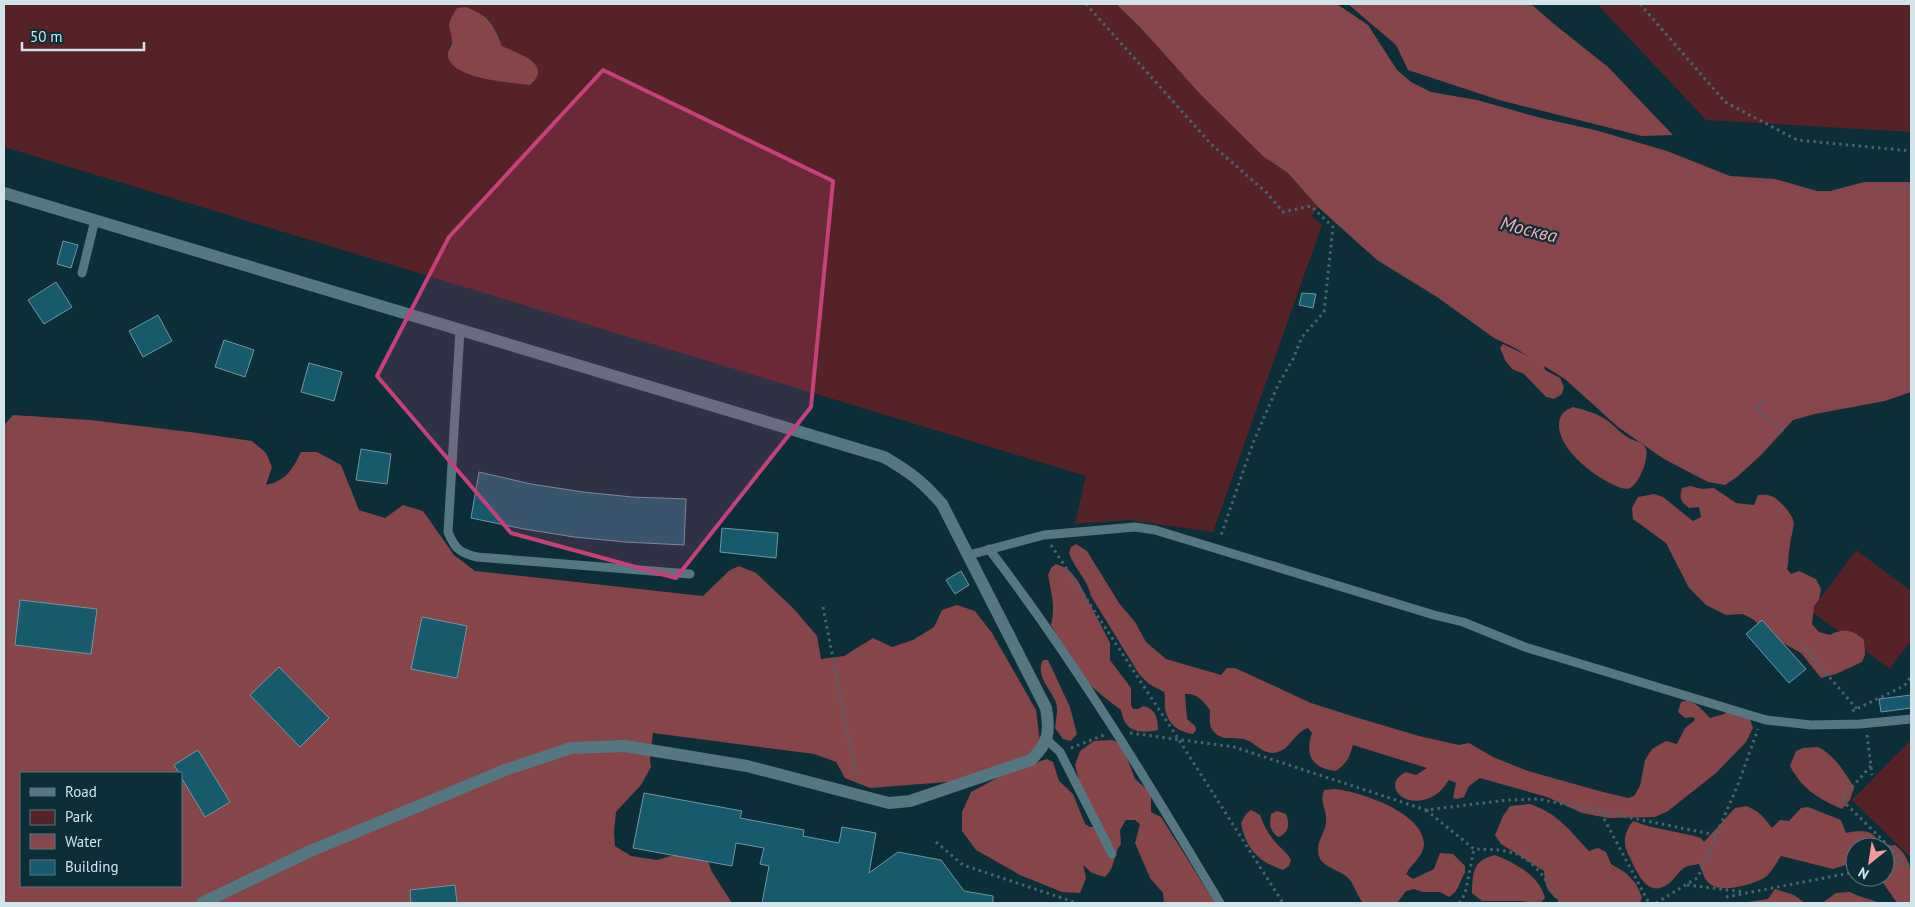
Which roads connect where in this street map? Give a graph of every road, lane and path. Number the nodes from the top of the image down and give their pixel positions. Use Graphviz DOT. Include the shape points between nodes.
graph roads {
  1 [pos="1086,4"];
  2 [pos="1640,4"];
  3 [pos="1911,151"];
  4 [pos="4,193"];
  5 [pos="95,220"];
  6 [pos="82,273"];
  7 [pos="460,330"];
  8 [pos="1763,400"];
  9 [pos="1783,431"];
  10 [pos="1044,534"];
  11 [pos="989,549"];
  12 [pos="1216,549"];
  13 [pos="969,555"];
  14 [pos="690,574"];
  15 [pos="823,607"];
  16 [pos="1804,648"];
  17 [pos="1911,677"];
  18 [pos="1857,709"];
  19 [pos="1849,713"];
  20 [pos="1761,719"];
  21 [pos="1911,719"];
  22 [pos="1865,723"];
  23 [pos="1114,731"];
  24 [pos="1047,740"];
  25 [pos="1179,740"];
  26 [pos="1060,752"];
  27 [pos="1871,766"];
  28 [pos="1872,774"];
  29 [pos="858,796"];
  30 [pos="1426,810"];
  31 [pos="1601,813"];
  32 [pos="1716,835"];
  33 [pos="936,842"];
  34 [pos="1474,848"];
  35 [pos="1112,854"];
  36 [pos="1905,862"];
  37 [pos="1895,864"];
  38 [pos="1911,868"];
  39 [pos="1845,874"];
  40 [pos="1686,885"];
  41 [pos="1748,893"];
  42 [pos="1726,897"];
  43 [pos="1460,902"];
  44 [pos="202,903"];
  45 [pos="1077,903"];
  46 [pos="1220,903"];
  47 [pos="1283,903"];
  48 [pos="1466,903"];
  49 [pos="1560,903"];
  50 [pos="1649,903"];
  51 [pos="1656,903"];
  1 -- 12 [label="path" via="1211,144 1267,193 1283,212 1311,206 1333,228 1324,312 1302,336 1278,385 1253,443"];
  2 -- 3 [label="path" via="1725,102 1797,140"];
  4 -- 5 [label="street"];
  5 -- 6 [label="lane"];
  5 -- 7 [label="street"];
  7 -- 13 [label="street" via="884,457 914,474 942,504"];
  7 -- 14 [label="lane" via="448,532 453,544 464,554 478,557"];
  8 -- 9 [label="path" via="1755,410"];
  10 -- 11 [label="lane"];
  10 -- 12 [label="lane" via="1135,527"];
  10 -- 25 [label="path"];
  11 -- 13 [label="lane"];
  11 -- 23 [label="lane" via="1035,609"];
  12 -- 20 [label="lane" via="1463,622 1525,647"];
  13 -- 24 [label="street" via="1046,708"];
  15 -- 29 [label="path"];
  16 -- 18 [label="path"];
  17 -- 18 [label="path" via="1904,686"];
  18 -- 19 [label="path"];
  20 -- 22 [label="lane" via="1811,725"];
  20 -- 32 [label="path"];
  21 -- 22 [label="lane"];
  22 -- 27 [label="path"];
  23 -- 25 [label="path"];
  23 -- 26 [label="path"];
  23 -- 46 [label="lane"];
  24 -- 26 [label="lane"];
  24 -- 29 [label="street" via="1031,760 910,801 889,802"];
  25 -- 30 [label="path" via="1234,747"];
  25 -- 47 [label="path"];
  26 -- 35 [label="lane"];
  27 -- 28 [label="path"];
  27 -- 36 [label="path" via="1841,799"];
  29 -- 44 [label="street" via="747,766 625,746 571,748 505,770 308,852"];
  30 -- 31 [label="path" via="1538,799"];
  30 -- 34 [label="path"];
  31 -- 32 [label="path"];
  31 -- 50 [label="path"];
  32 -- 40 [label="path" via="1697,878"];
  33 -- 45 [label="path" via="963,865"];
  34 -- 43 [label="path" via="1465,894"];
  34 -- 49 [label="path" via="1501,850 1529,861 1541,873"];
  36 -- 37 [label="path"];
  36 -- 38 [label="path"];
  39 -- 41 [label="path"];
  40 -- 41 [label="path"];
  40 -- 51 [label="path"];
  41 -- 42 [label="path"];
  43 -- 48 [label="path"];
}
